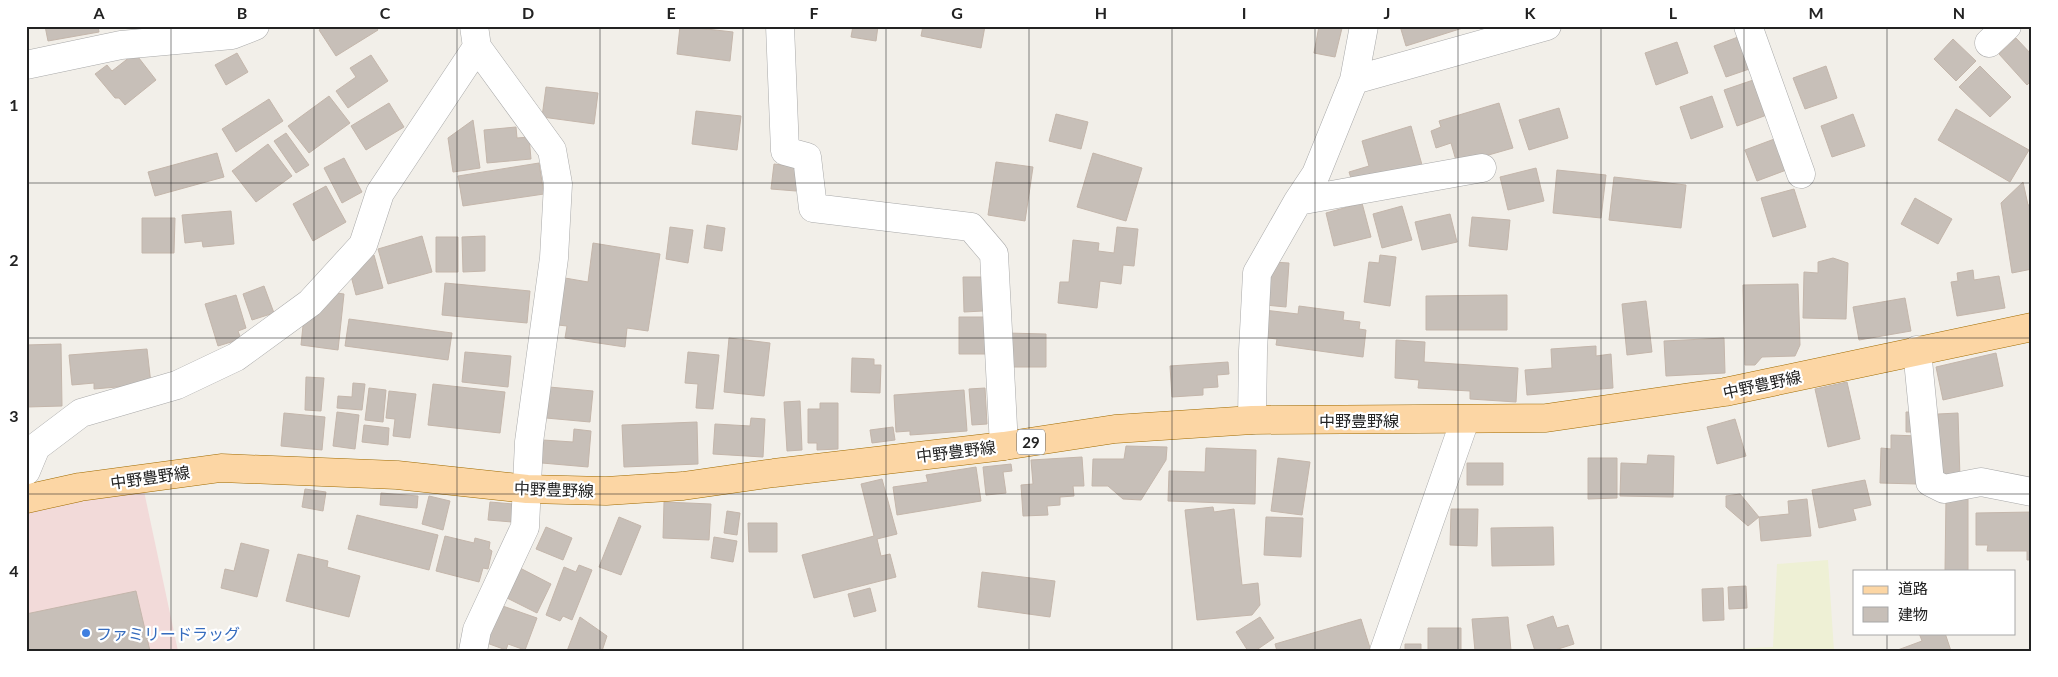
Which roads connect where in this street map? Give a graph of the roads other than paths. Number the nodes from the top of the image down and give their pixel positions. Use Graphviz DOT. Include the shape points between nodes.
graph roads {
  1 [pos="255,26"];
  2 [pos="780,26"];
  3 [pos="1364,26"];
  4 [pos="1547,26"];
  5 [pos="1748,26"];
  6 [pos="475,36"];
  7 [pos="26,65"];
  8 [pos="1354,80"];
  9 [pos="1482,168"];
  10 [pos="1801,174"];
  11 [pos="1298,201"];
  12 [pos="2032,327"];
  13 [pos="1917,350"];
  14 [pos="1252,420"];
  15 [pos="1466,420"];
  16 [pos="1004,446"];
  17 [pos="26,471"];
  18 [pos="527,489"];
  19 [pos="2032,492"];
  20 [pos="26,499"];
  21 [pos="473,651"];
  22 [pos="1384,651"];
  1 -- 7 [label="street" via="232,35 121,46"];
  2 -- 16 [label="street" via="785,151 807,157 813,208 971,227 994,254"];
  3 -- 8 [label="street"];
  4 -- 8 [label="street"];
  5 -- 10 [label="street"];
  6 -- 17 [label="street" via="380,194 363,245 310,303 236,357 177,384 81,413 36,447"];
  6 -- 18 [label="street" via="552,150 558,184 554,258 529,442"];
  8 -- 11 [label="street" via="1316,174"];
  9 -- 11 [label="street"];
  11 -- 14 [label="street" via="1257,274"];
  12 -- 13 [label="main road, 中野豊野線 / 29"];
  13 -- 15 [label="main road, 中野豊野線 / 29" via="1725,392 1546,418"];
  13 -- 19 [label="street" via="1930,482 1944,489 1981,482"];
  14 -- 15 [label="main road, 中野豊野線 / 29"];
  14 -- 16 [label="main road, 中野豊野線 / 29" via="1115,429"];
  15 -- 22 [label="street"];
  16 -- 18 [label="main road, 中野豊野線 / 29" via="683,486 606,491"];
  18 -- 20 [label="main road, 中野豊野線 / 29" via="397,475 221,468 80,487"];
  18 -- 21 [label="street" via="525,526 476,630"];
}
